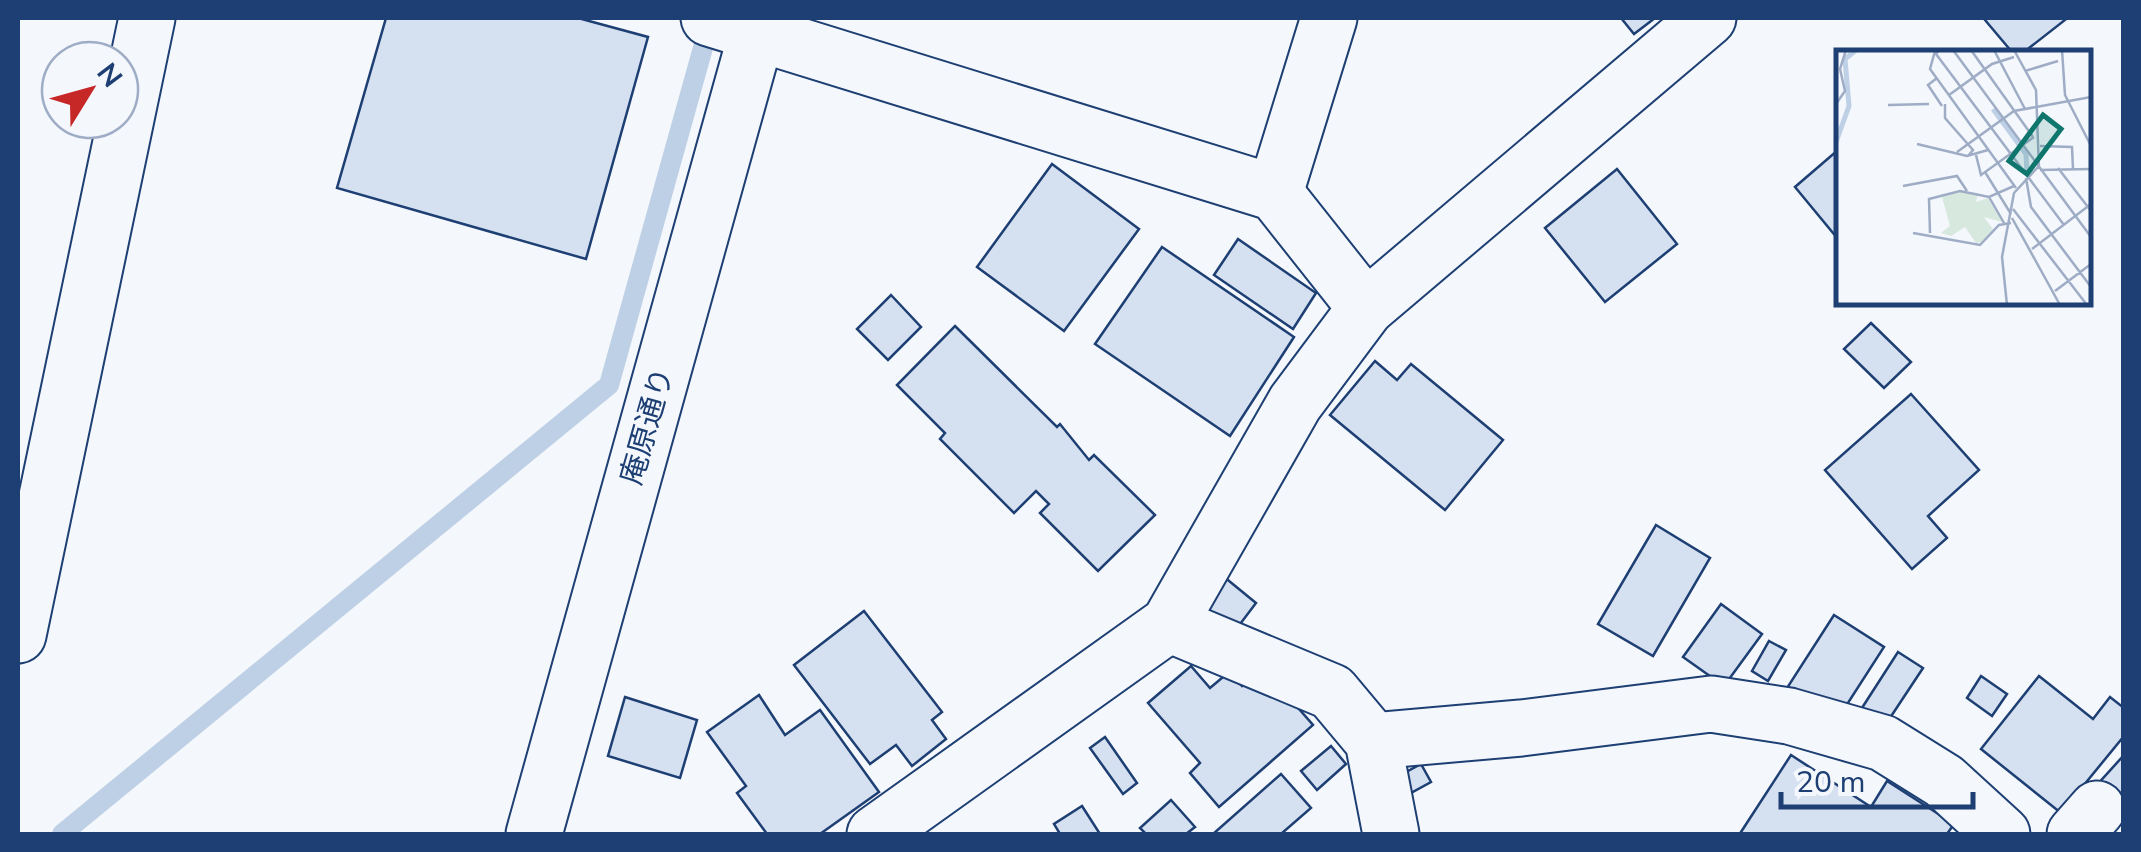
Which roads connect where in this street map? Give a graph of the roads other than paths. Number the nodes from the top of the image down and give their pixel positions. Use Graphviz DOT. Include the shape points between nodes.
graph roads {
  1 [pos="146,18"];
  2 [pos="1329,18"];
  3 [pos="1708,18"];
  4 [pos="742,22"];
  5 [pos="1275,192"];
  6 [pos="1366,308"];
  7 [pos="1169,624"];
  8 [pos="18,635"];
  9 [pos="1374,741"];
  10 [pos="534,834"];
  11 [pos="875,834"];
  12 [pos="1391,834"];
  13 [pos="2002,834"];
  1 -- 8 [label="street"];
  2 -- 5 [label="street"];
  3 -- 6 [label="street"];
  4 -- 5 [label="street"];
  4 -- 10 [label="street, 庵原通り"];
  5 -- 6 [label="street"];
  6 -- 7 [label="street" via="1295,404"];
  7 -- 9 [label="street" via="1332,692"];
  7 -- 11 [label="street"];
  9 -- 12 [label="street"];
  9 -- 13 [label="street" via="1710,704 1789,716 1883,743 1944,781"];
}
